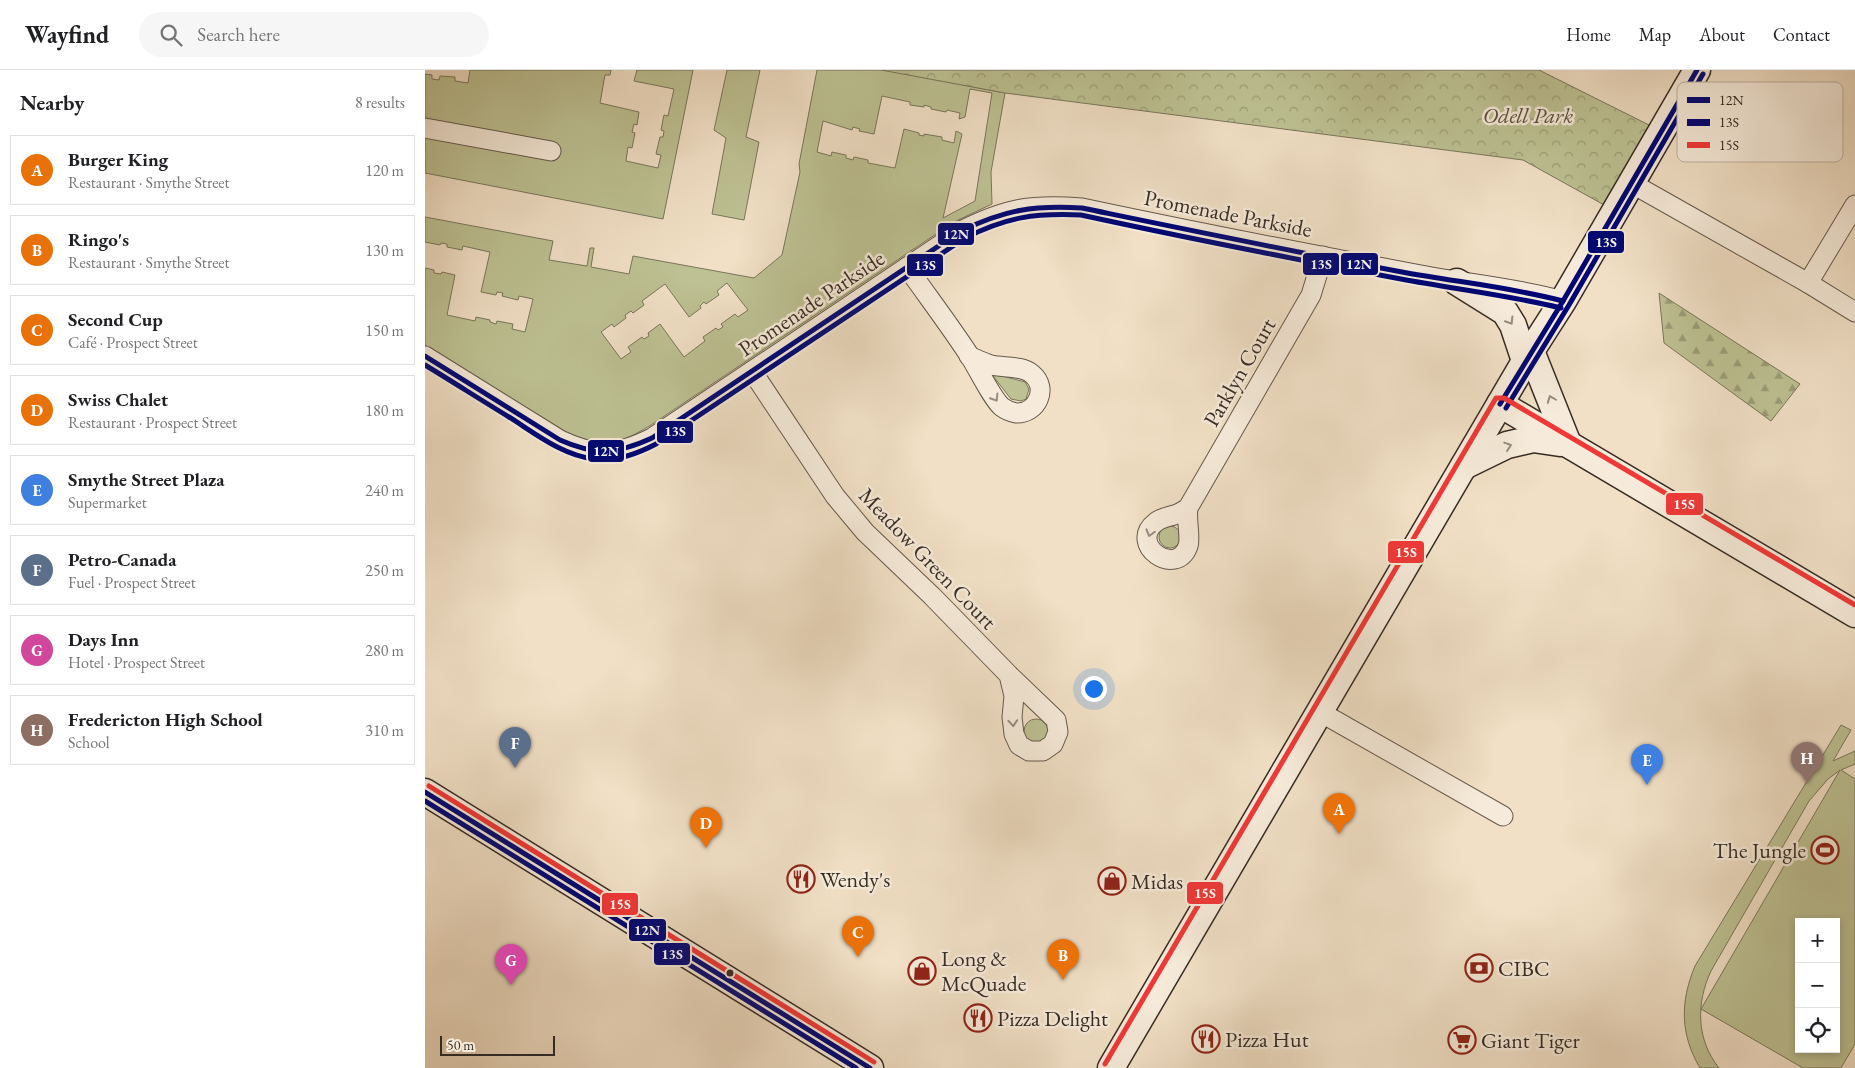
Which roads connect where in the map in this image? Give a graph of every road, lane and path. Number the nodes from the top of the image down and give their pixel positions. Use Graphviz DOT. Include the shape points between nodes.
graph roads {
  1 [pos="1697,70"];
  2 [pos="1690,82"];
  3 [pos="1677,104"];
  4 [pos="425,128"];
  5 [pos="551,151"];
  6 [pos="1631,183"];
  7 [pos="1855,205"];
  8 [pos="1323,256"];
  9 [pos="907,267"];
  10 [pos="1457,282"];
  11 [pos="1808,283"];
  12 [pos="1563,301"];
  13 [pos="1855,312"];
  14 [pos="425,356"];
  15 [pos="969,356"];
  16 [pos="1528,356"];
  17 [pos="752,371"];
  18 [pos="1500,404"];
  19 [pos="1569,444"];
  20 [pos="1464,466"];
  21 [pos="1188,508"];
  22 [pos="1855,614"];
  23 [pos="1009,676"];
  24 [pos="1320,712"];
  25 [pos="425,792"];
  26 [pos="1503,816"];
  27 [pos="869,1068"];
  28 [pos="1111,1068"];
  1 -- 2 [label="main road"];
  3 -- 6 [label="main road"];
  4 -- 5 [label="street"];
  6 -- 11 [label="street"];
  6 -- 12 [label="main road"];
  7 -- 11 [label="street"];
  8 -- 9 [label="street, Promenade Parkside" via="1082,208 1053,206 1017,208 986,219"];
  8 -- 10 [label="street, Promenade Parkside"];
  8 -- 21 [label="street, Parklyn Court" via="1311,295"];
  9 -- 15 [label="street"];
  9 -- 17 [label="street, Promenade Parkside"];
  10 -- 12 [label="street, Promenade Parkside"];
  10 -- 16 [label="main road, one-way" via="1505,312"];
  11 -- 13 [label="street"];
  12 -- 16 [label="main road"];
  14 -- 17 [label="street, Promenade Parkside" via="560,440 592,452 619,451 652,438"];
  16 -- 18 [label="main road"];
  19 -- 16 [label="main road, one-way"];
  17 -- 23 [label="street, Meadow Green Court" via="835,496 865,532"];
  18 -- 19 [label="main road"];
  18 -- 20 [label="main road"];
  20 -- 19 [label="main road, one-way" via="1507,446 1533,439"];
  19 -- 22 [label="main road"];
  20 -- 24 [label="main road"];
  24 -- 26 [label="street"];
  24 -- 28 [label="main road"];
  25 -- 27 [label="main road"];
}
